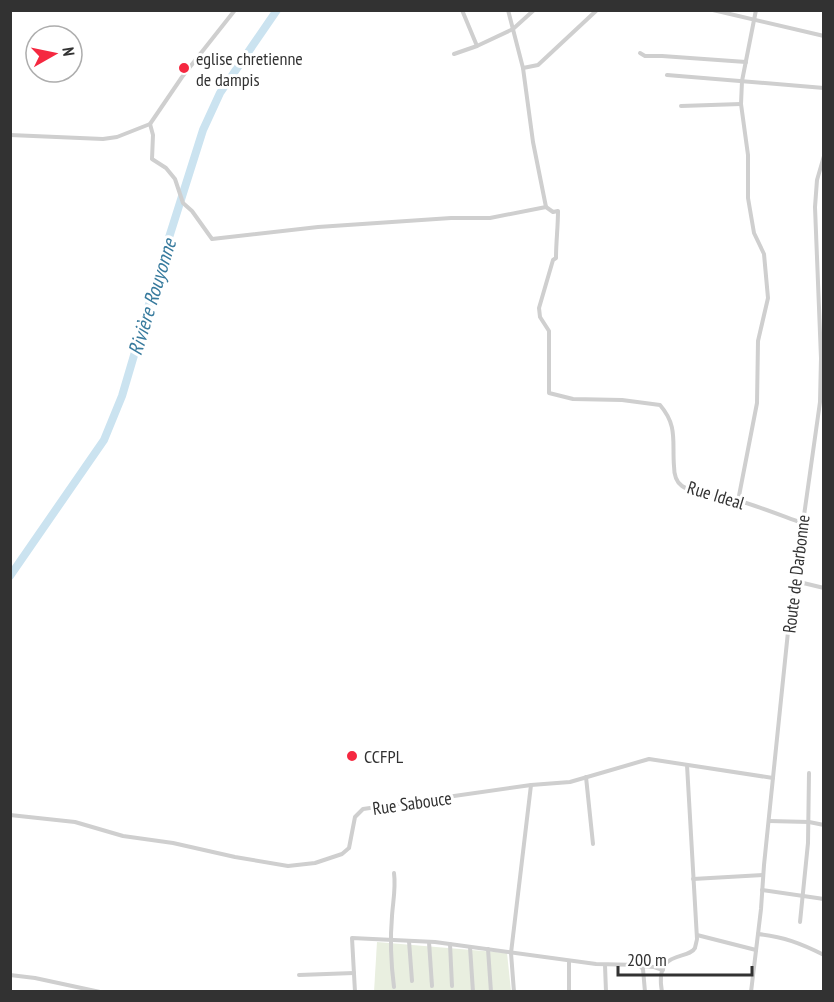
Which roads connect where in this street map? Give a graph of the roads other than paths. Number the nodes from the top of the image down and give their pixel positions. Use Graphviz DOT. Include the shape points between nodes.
graph roads {
  1 [pos="235,10"];
  2 [pos="462,10"];
  3 [pos="508,10"];
  4 [pos="534,10"];
  5 [pos="597,10"];
  6 [pos="713,10"];
  7 [pos="756,10"];
  8 [pos="755,21"];
  9 [pos="513,29"];
  10 [pos="824,36"];
  11 [pos="477,46"];
  12 [pos="640,53"];
  13 [pos="454,54"];
  14 [pos="746,62"];
  15 [pos="523,68"];
  16 [pos="667,75"];
  17 [pos="742,81"];
  18 [pos="824,88"];
  19 [pos="741,104"];
  20 [pos="681,106"];
  21 [pos="150,124"];
  22 [pos="10,135"];
  23 [pos="824,156"];
  24 [pos="546,207"];
  25 [pos="821,300"];
  26 [pos="822,368"];
  27 [pos="738,501"];
  28 [pos="802,523"];
  29 [pos="795,581"];
  30 [pos="824,588"];
  31 [pos="687,765"];
  32 [pos="809,773"];
  33 [pos="586,777"];
  34 [pos="773,778"];
  35 [pos="531,785"];
  36 [pos="10,815"];
  37 [pos="769,821"];
  38 [pos="809,822"];
  39 [pos="824,825"];
  40 [pos="593,844"];
  41 [pos="394,873"];
  42 [pos="763,876"];
  43 [pos="693,879"];
  44 [pos="762,890"];
  45 [pos="803,897"];
  46 [pos="824,899"];
  47 [pos="800,922"];
  48 [pos="758,934"];
  49 [pos="697,935"];
  50 [pos="391,940"];
  51 [pos="409,941"];
  52 [pos="429,942"];
  53 [pos="450,944"];
  54 [pos="470,947"];
  55 [pos="489,949"];
  56 [pos="756,950"];
  57 [pos="511,953"];
  58 [pos="824,955"];
  59 [pos="569,961"];
  60 [pos="605,965"];
  61 [pos="641,966"];
  62 [pos="663,970"];
  63 [pos="354,972"];
  64 [pos="10,975"];
  65 [pos="299,975"];
  66 [pos="412,981"];
  67 [pos="432,986"];
  68 [pos="452,986"];
  69 [pos="394,987"];
  70 [pos="100,992"];
  71 [pos="355,992"];
  72 [pos="472,992"];
  73 [pos="491,992"];
  74 [pos="514,992"];
  75 [pos="569,992"];
  76 [pos="606,992"];
  77 [pos="645,992"];
  78 [pos="662,992"];
  79 [pos="751,992"];
  1 -- 21 [label="street"];
  2 -- 11 [label="street"];
  3 -- 9 [label="street"];
  4 -- 9 [label="street"];
  5 -- 15 [label="street" via="538,65"];
  6 -- 8 [label="street"];
  7 -- 8 [label="street"];
  8 -- 10 [label="street"];
  8 -- 14 [label="street"];
  9 -- 11 [label="street"];
  9 -- 15 [label="street"];
  11 -- 13 [label="street"];
  12 -- 14 [label="street"];
  14 -- 17 [label="street"];
  15 -- 24 [label="street"];
  16 -- 17 [label="street"];
  17 -- 18 [label="street"];
  17 -- 19 [label="street"];
  19 -- 20 [label="street"];
  19 -- 27 [label="street" via="748,154 748,198 754,233 764,254 768,298 758,341 757,403"];
  21 -- 22 [label="street" via="104,139"];
  21 -- 24 [label="street" via="153,159 175,179 183,202 212,239 318,227 490,218"];
  23 -- 25 [label="street, Route de Darbonne" via="815,207"];
  24 -- 27 [label="street, Rue Ideal" via="558,211 556,258 539,308 549,331 549,393 573,399 660,405 674,431 677,482 684,488"];
  25 -- 26 [label="street, Route de Darbonne"];
  26 -- 28 [label="street, Route de Darbonne"];
  27 -- 28 [label="street, Rue Ideal"];
  28 -- 29 [label="street, Route de Darbonne"];
  29 -- 30 [label="street"];
  29 -- 34 [label="street, Route de Darbonne"];
  31 -- 33 [label="street, Rue Sabouce" via="649,759"];
  31 -- 34 [label="street, Rue Sabouce"];
  31 -- 43 [label="street"];
  32 -- 38 [label="street"];
  33 -- 35 [label="street, Rue Sabouce"];
  33 -- 40 [label="street"];
  34 -- 37 [label="street, Route de Darbonne"];
  35 -- 36 [label="street, Rue Sabouce" via="363,809 355,817 349,848 342,854 288,866 123,836 75,822"];
  35 -- 57 [label="street"];
  37 -- 38 [label="street"];
  37 -- 42 [label="street, Route de Darbonne"];
  38 -- 39 [label="street"];
  38 -- 45 [label="street"];
  41 -- 50 [label="street"];
  42 -- 43 [label="street"];
  42 -- 44 [label="street, Route de Darbonne"];
  43 -- 49 [label="street"];
  44 -- 45 [label="street"];
  44 -- 48 [label="street, Route de Darbonne"];
  45 -- 46 [label="street"];
  45 -- 47 [label="street"];
  48 -- 56 [label="street, Route de Darbonne"];
  48 -- 58 [label="street" via="797,941"];
  49 -- 56 [label="street"];
  49 -- 62 [label="street" via="692,952 671,958"];
  50 -- 51 [label="street"];
  50 -- 63 [label="street" via="352,938"];
  50 -- 69 [label="street"];
  51 -- 52 [label="street"];
  51 -- 66 [label="street"];
  52 -- 53 [label="street"];
  52 -- 67 [label="street"];
  53 -- 54 [label="street"];
  53 -- 68 [label="street"];
  54 -- 55 [label="street"];
  54 -- 72 [label="street"];
  55 -- 57 [label="street"];
  55 -- 73 [label="street"];
  56 -- 79 [label="street, Route de Darbonne"];
  57 -- 59 [label="street"];
  57 -- 74 [label="street"];
  59 -- 60 [label="street"];
  59 -- 75 [label="street"];
  60 -- 61 [label="street"];
  60 -- 76 [label="street"];
  61 -- 62 [label="street"];
  61 -- 77 [label="street"];
  62 -- 78 [label="street"];
  63 -- 65 [label="street"];
  63 -- 71 [label="street"];
  64 -- 70 [label="street"];
}
